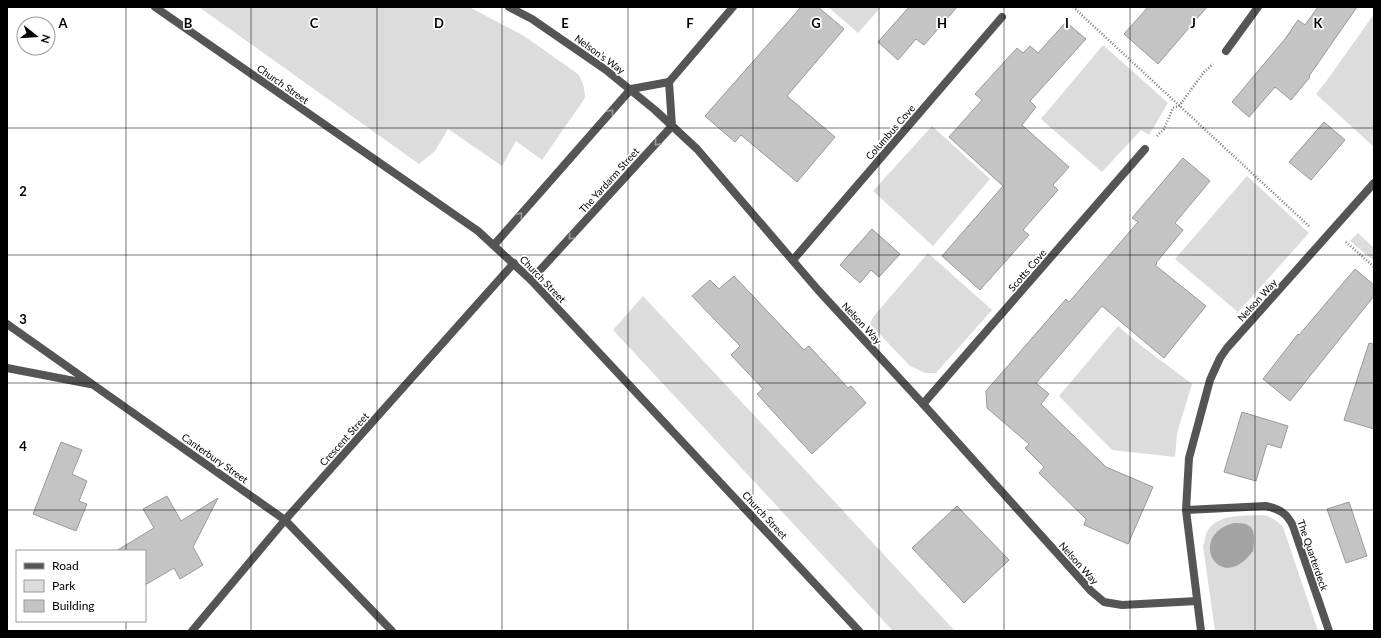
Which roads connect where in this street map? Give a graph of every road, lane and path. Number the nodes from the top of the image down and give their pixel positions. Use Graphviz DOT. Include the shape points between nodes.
graph roads {
  1 [pos="155,7"];
  2 [pos="509,7"];
  3 [pos="733,7"];
  4 [pos="1074,7"];
  5 [pos="1258,7"];
  6 [pos="1002,17"];
  7 [pos="1226,51"];
  8 [pos="669,82"];
  9 [pos="631,89"];
  10 [pos="1179,106"];
  11 [pos="656,110"];
  12 [pos="672,126"];
  13 [pos="1145,149"];
  14 [pos="1374,183"];
  15 [pos="1332,230"];
  16 [pos="1323,240"];
  17 [pos="494,245"];
  18 [pos="793,260"];
  19 [pos="514,263"];
  20 [pos="1374,267"];
  21 [pos="531,280"];
  22 [pos="7,324"];
  23 [pos="7,368"];
  24 [pos="94,385"];
  25 [pos="923,404"];
  26 [pos="1186,510"];
  27 [pos="285,520"];
  28 [pos="1198,601"];
  29 [pos="192,631"];
  30 [pos="392,631"];
  31 [pos="859,631"];
  32 [pos="1201,631"];
  33 [pos="1329,631"];
  1 -- 17 [label="street, Church Street" via="478,231"];
  2 -- 9 [label="street, Nelson’s Way" via="532,19"];
  3 -- 8 [label="street"];
  4 -- 10 [label="path"];
  5 -- 7 [label="street"];
  6 -- 18 [label="street, Columbus Cove"];
  7 -- 10 [label="path" via="1204,72"];
  8 -- 9 [label="street"];
  8 -- 12 [label="street"];
  9 -- 11 [label="street, Nelson’s Way"];
  17 -- 9 [label="street, one-way"];
  10 -- 13 [label="path" via="1173,108 1164,129"];
  10 -- 16 [label="path"];
  11 -- 12 [label="street, Nelson Way"];
  12 -- 18 [label="street, Nelson Way" via="716,170"];
  12 -- 21 [label="street, The Yardarm Street, one-way"];
  13 -- 25 [label="street, Scotts Cove"];
  14 -- 15 [label="street, Nelson Way"];
  15 -- 16 [label="street, Nelson Way"];
  15 -- 20 [label="path"];
  16 -- 26 [label="street, Nelson Way" via="1227,348 1217,363 1189,458"];
  17 -- 19 [label="street, Church Street"];
  18 -- 25 [label="street, Nelson Way"];
  19 -- 21 [label="street, Church Street"];
  19 -- 27 [label="street, Crescent Street"];
  21 -- 31 [label="street, Church Street"];
  22 -- 24 [label="street, Canterbury Street"];
  23 -- 24 [label="street"];
  24 -- 27 [label="street, Canterbury Street"];
  25 -- 28 [label="street, Nelson Way" via="1091,591 1104,602 1122,606"];
  26 -- 28 [label="street, Nelson Way"];
  26 -- 33 [label="street, The Quarterdeck" via="1266,506 1284,512 1293,526"];
  27 -- 29 [label="street, Crescent Street"];
  27 -- 30 [label="street, Canterbury Street"];
  28 -- 32 [label="street"];
}
